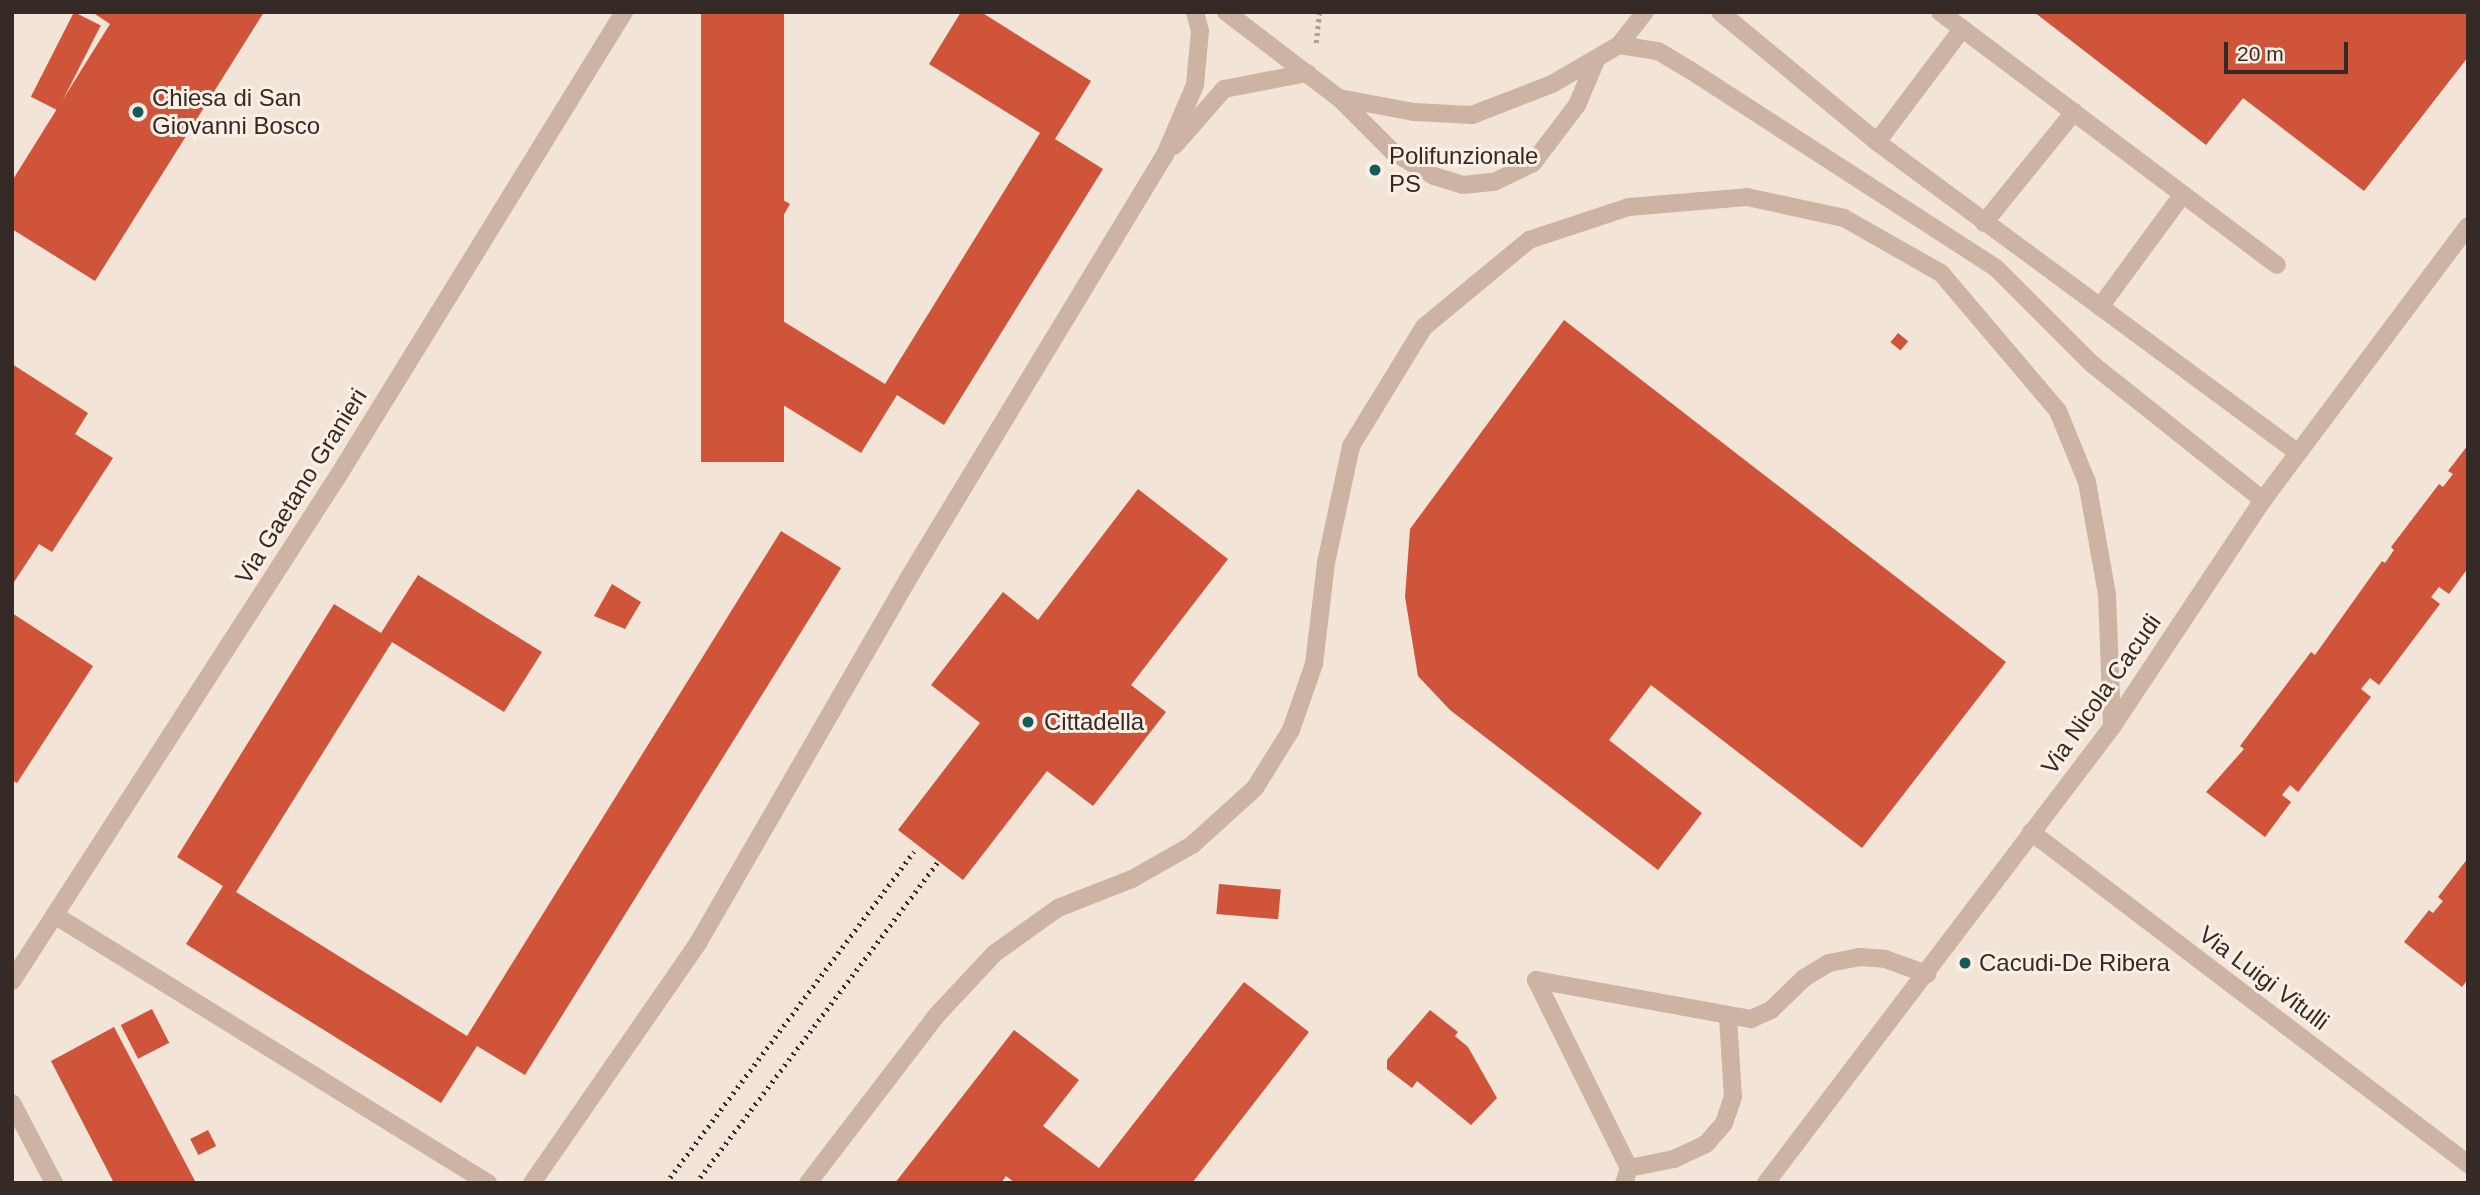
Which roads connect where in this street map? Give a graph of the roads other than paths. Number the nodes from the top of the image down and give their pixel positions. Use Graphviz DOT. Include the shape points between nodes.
graph roads {
  1 [pos="624,12"];
  2 [pos="1195,12"];
  3 [pos="1226,12"];
  4 [pos="1645,12"];
  5 [pos="1720,12"];
  6 [pos="1940,12"];
  7 [pos="1962,29"];
  8 [pos="1619,45"];
  9 [pos="1597,58"];
  10 [pos="1307,73"];
  11 [pos="1339,98"];
  12 [pos="2074,112"];
  13 [pos="1877,142"];
  14 [pos="1164,157"];
  15 [pos="2183,194"];
  16 [pos="1984,223"];
  17 [pos="2468,226"];
  18 [pos="2277,265"];
  19 [pos="2100,307"];
  20 [pos="2297,452"];
  21 [pos="2263,500"];
  22 [pos="2112,727"];
  23 [pos="2031,832"];
  24 [pos="56,916"];
  25 [pos="1927,974"];
  26 [pos="12,981"];
  27 [pos="1728,1018"];
  28 [pos="12,1103"];
  29 [pos="2468,1164"];
  30 [pos="1627,1176"];
  31 [pos="54,1183"];
  32 [pos="488,1183"];
  33 [pos="532,1183"];
  34 [pos="808,1183"];
  35 [pos="1766,1183"];
  1 -- 24 [label="street, Via Gaetano Granieri" via="338,476"];
  2 -- 14 [label="street" via="1200,31 1195,85"];
  3 -- 10 [label="street"];
  4 -- 8 [label="street"];
  5 -- 13 [label="street"];
  6 -- 7 [label="street"];
  7 -- 12 [label="street"];
  7 -- 13 [label="street"];
  8 -- 9 [label="street"];
  8 -- 21 [label="street" via="1658,51 1690,69 1996,268 2092,364"];
  9 -- 11 [label="street" via="1552,84 1472,115 1414,112"];
  9 -- 11 [label="street" via="1577,105 1533,163 1494,182 1463,185 1434,177 1393,152"];
  10 -- 11 [label="street"];
  10 -- 14 [label="street" via="1224,89"];
  12 -- 15 [label="street"];
  12 -- 16 [label="street"];
  13 -- 16 [label="street"];
  14 -- 33 [label="street" via="908,579 698,943"];
  15 -- 18 [label="street"];
  15 -- 19 [label="street"];
  16 -- 19 [label="street"];
  17 -- 20 [label="street, Via Nicola Cacudi"];
  19 -- 20 [label="street"];
  20 -- 21 [label="street, Via Nicola Cacudi"];
  21 -- 22 [label="street, Via Nicola Cacudi"];
  22 -- 23 [label="street, Via Nicola Cacudi"];
  22 -- 34 [label="street" via="2107,594 2087,482 2058,411 1941,273 1844,218 1747,197 1629,207 1529,240 1424,327 1351,446 1326,563 1314,664 1292,730 1255,788 1192,845 1132,879 1058,908 995,953 936,1016"];
  23 -- 25 [label="street, Via Nicola Cacudi"];
  23 -- 29 [label="street, Via Luigi Vitulli"];
  24 -- 26 [label="street, Via Gaetano Granieri"];
  24 -- 32 [label="street"];
  25 -- 27 [label="street" via="1885,959 1859,957 1829,963 1771,1010 1751,1019"];
  25 -- 35 [label="street, Via Nicola Cacudi"];
  27 -- 30 [label="street" via="1732,1097 1724,1123 1706,1144"];
  27 -- 30 [label="street" via="1536,980"];
  28 -- 31 [label="street"];
}
